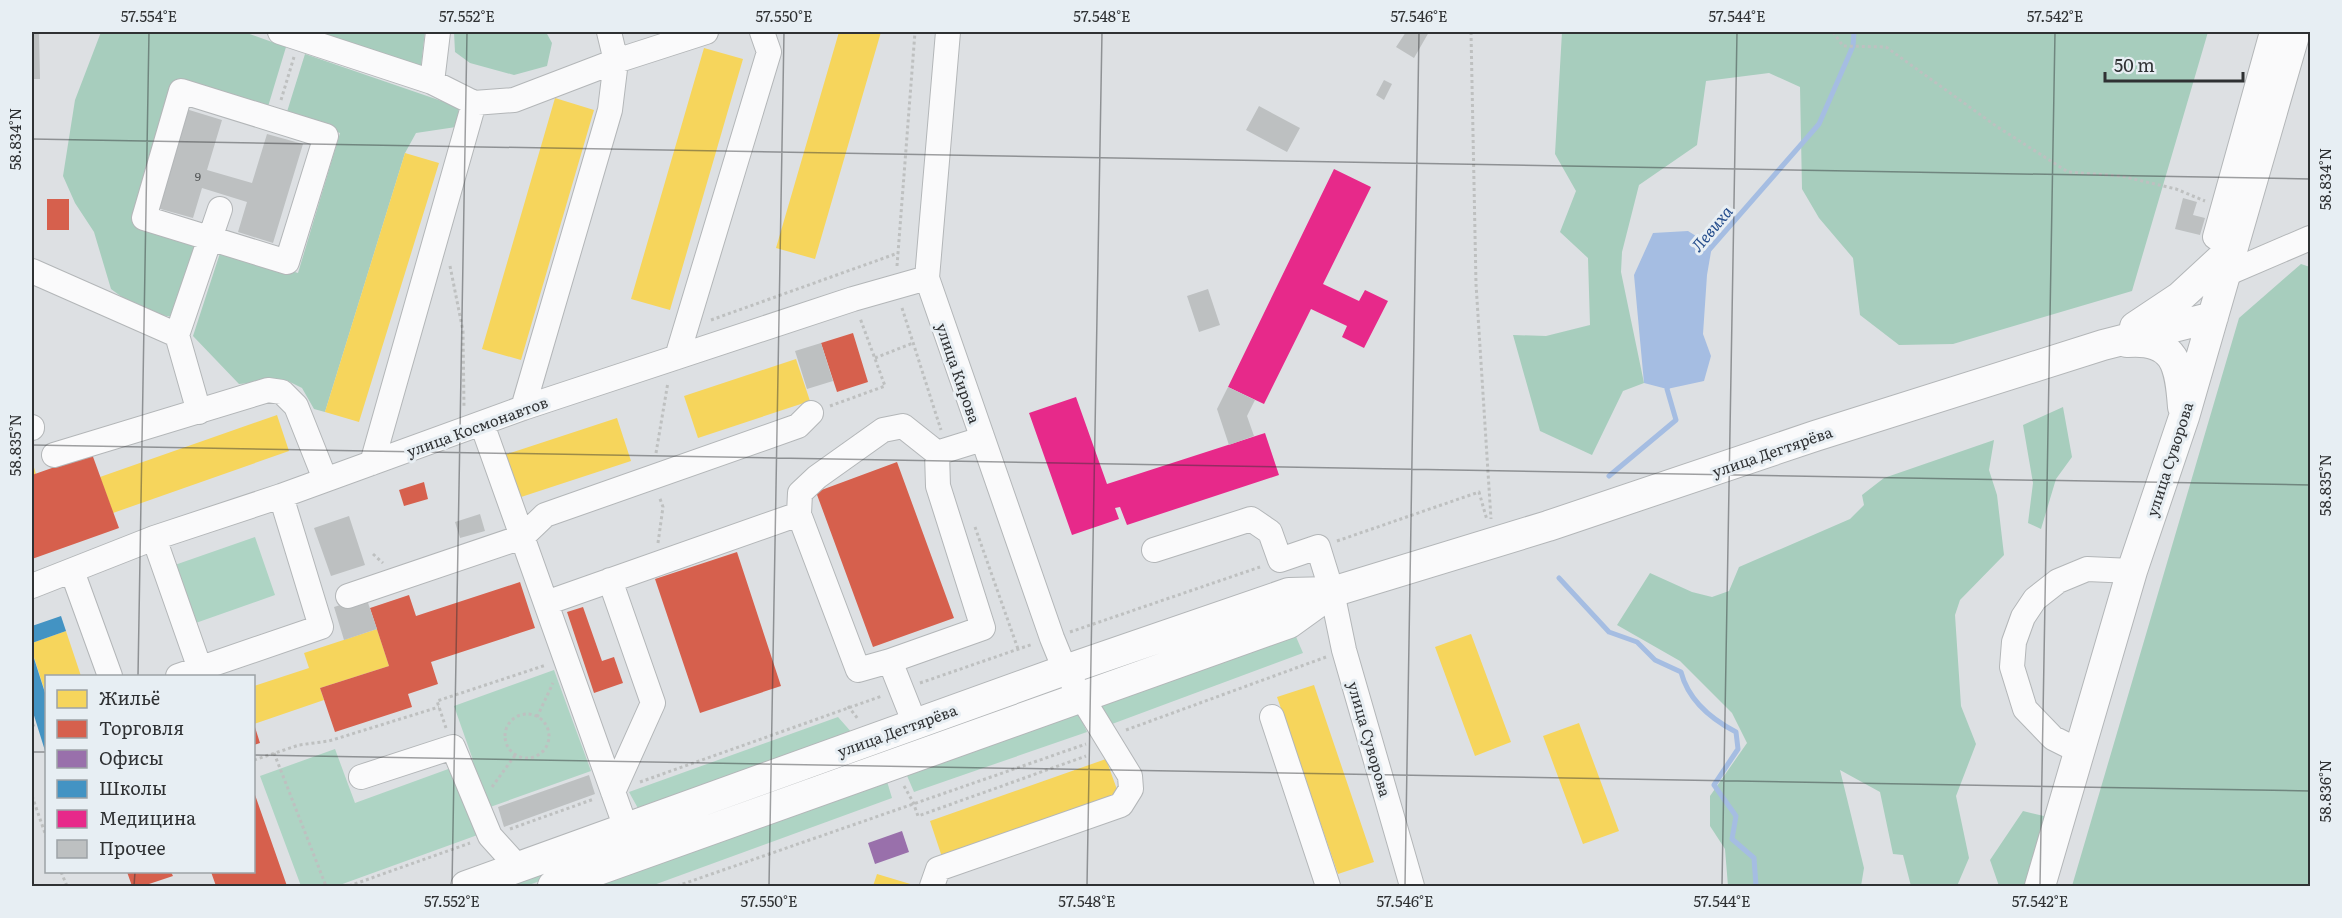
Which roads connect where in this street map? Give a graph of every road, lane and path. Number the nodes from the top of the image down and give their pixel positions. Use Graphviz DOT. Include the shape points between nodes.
graph roads {
  1 [pos="438,32"];
  2 [pos="609,32"];
  3 [pos="706,32"];
  4 [pos="762,32"];
  5 [pos="948,32"];
  6 [pos="1471,32"];
  7 [pos="1833,32"];
  8 [pos="2272,32"];
  9 [pos="2295,32"];
  10 [pos="290,35"];
  11 [pos="616,61"];
  12 [pos="432,82"];
  13 [pos="474,103"];
  14 [pos="274,120"];
  15 [pos="2223,208"];
  16 [pos="220,209"];
  17 [pos="2310,238"];
  18 [pos="211,239"];
  19 [pos="2230,256"];
  20 [pos="450,264"];
  21 [pos="32,271"];
  22 [pos="927,278"];
  23 [pos="853,299"];
  24 [pos="2213,317"];
  25 [pos="177,335"];
  26 [pos="913,343"];
  27 [pos="2103,345"];
  28 [pos="677,357"];
  29 [pos="875,358"];
  30 [pos="835,404"];
  31 [pos="523,408"];
  32 [pos="199,412"];
  33 [pos="811,413"];
  34 [pos="2184,417"];
  35 [pos="475,426"];
  36 [pos="982,439"];
  37 [pos="937,453"];
  38 [pos="54,455"];
  39 [pos="372,463"];
  40 [pos="326,479"];
  41 [pos="280,496"];
  42 [pos="799,514"];
  43 [pos="975,527"];
  44 [pos="522,537"];
  45 [pos="154,538"];
  46 [pos="1492,542"];
  47 [pos="1318,547"];
  48 [pos="1154,550"];
  49 [pos="1262,566"];
  50 [pos="72,571"];
  51 [pos="2132,571"];
  52 [pos="610,580"];
  53 [pos="32,586"];
  54 [pos="1332,592"];
  55 [pos="348,596"];
  56 [pos="546,603"];
  57 [pos="1052,638"];
  58 [pos="1018,649"];
  59 [pos="1344,650"];
  60 [pos="564,658"];
  61 [pos="890,661"];
  62 [pos="1065,670"];
  63 [pos="189,673"];
  64 [pos="110,675"];
  65 [pos="901,690"];
  66 [pos="1082,698"];
  67 [pos="440,707"];
  68 [pos="537,717"];
  69 [pos="1272,717"];
  70 [pos="36,724"];
  71 [pos="915,724"];
  72 [pos="32,726"];
  73 [pos="447,728"];
  74 [pos="1107,737"];
  75 [pos="2079,751"];
  76 [pos="273,753"];
  77 [pos="516,754"];
  78 [pos="1086,756"];
  79 [pos="255,759"];
  80 [pos="361,777"];
  81 [pos="613,792"];
  82 [pos="32,796"];
  83 [pos="914,802"];
  84 [pos="479,804"];
  85 [pos="38,814"];
  86 [pos="32,816"];
  87 [pos="626,828"];
  88 [pos="45,830"];
  89 [pos="490,836"];
  90 [pos="636,857"];
  91 [pos="519,868"];
  92 [pos="326,886"];
  93 [pos="349,886"];
  94 [pos="466,886"];
  95 [pos="553,886"];
  96 [pos="677,886"];
  97 [pos="932,886"];
  98 [pos="1328,886"];
  99 [pos="1412,886"];
  100 [pos="2040,886"];
  1 -- 12 [label="street"];
  2 -- 11 [label="street"];
  3 -- 11 [label="street"];
  4 -- 28 [label="street" via="769,52"];
  5 -- 22 [label="street, улица Кирова"];
  6 -- 46 [label="path" via="1476,284"];
  7 -- 15 [label="path" via="1844,46 1886,47 2068,172 2121,176 2176,189"];
  8 -- 15 [label="street"];
  9 -- 19 [label="main road, улица Суворова"];
  10 -- 12 [label="street"];
  10 -- 14 [label="path"];
  11 -- 13 [label="street" via="514,100"];
  11 -- 31 [label="street" via="610,110"];
  12 -- 13 [label="street"];
  13 -- 39 [label="street"];
  14 -- 18 [label="street" via="326,136 287,262"];
  14 -- 18 [label="street" via="181,91 144,218"];
  15 -- 19 [label="street" via="2215,237"];
  16 -- 18 [label="street"];
  17 -- 19 [label="street"];
  18 -- 25 [label="street"];
  19 -- 24 [label="main road, улица Суворова"];
  19 -- 27 [label="main road" via="2165,309"];
  20 -- 35 [label="path" via="463,331 464,409"];
  21 -- 25 [label="street"];
  22 -- 23 [label="street, улица Космонавтов"];
  22 -- 36 [label="street, улица Кирова"];
  23 -- 28 [label="street, улица Космонавтов"];
  23 -- 29 [label="path"];
  24 -- 27 [label="main road, улица Дегтярёва"];
  24 -- 34 [label="main road, улица Суворова"];
  25 -- 32 [label="street"];
  26 -- 29 [label="path"];
  27 -- 34 [label="main road" via="2156,343 2169,353 2181,381"];
  27 -- 46 [label="main road, улица Дегтярёва"];
  28 -- 31 [label="street, улица Космонавтов"];
  29 -- 30 [label="path" via="885,386"];
  31 -- 35 [label="street, улица Космонавтов"];
  32 -- 38 [label="street"];
  32 -- 40 [label="street" via="268,390 282,392 296,406"];
  33 -- 44 [label="street" via="798,426 545,515"];
  34 -- 51 [label="main road, улица Суворова"];
  35 -- 39 [label="street, улица Космонавтов"];
  35 -- 44 [label="street"];
  36 -- 37 [label="street"];
  36 -- 57 [label="street, улица Кирова"];
  37 -- 42 [label="street" via="903,426 883,430 800,493"];
  37 -- 61 [label="street" via="938,486 983,628"];
  39 -- 40 [label="street, улица Космонавтов"];
  40 -- 41 [label="street, улица Космонавтов"];
  41 -- 45 [label="street, улица Космонавтов"];
  41 -- 63 [label="street" via="321,627"];
  42 -- 52 [label="street"];
  42 -- 61 [label="street" via="858,670"];
  43 -- 58 [label="path"];
  44 -- 55 [label="street"];
  44 -- 56 [label="street"];
  45 -- 50 [label="street, улица Космонавтов"];
  45 -- 63 [label="street"];
  46 -- 47 [label="path" via="1479,492"];
  46 -- 54 [label="main road, улица Дегтярёва"];
  47 -- 48 [label="street" via="1280,560 1270,532 1251,519"];
  47 -- 54 [label="street, улица Суворова"];
  49 -- 57 [label="path"];
  50 -- 53 [label="street, улица Космонавтов"];
  50 -- 64 [label="street"];
  51 -- 75 [label="main road, улица Суворова"];
  51 -- 75 [label="street" via="2087,569 2058,581 2036,599 2023,617 2014,642 2012,667 2025,709 2053,738"];
  52 -- 56 [label="street"];
  52 -- 81 [label="street" via="653,703"];
  54 -- 59 [label="street, улица Суворова"];
  54 -- 62 [label="main road, улица Дегтярёва" via="1288,593"];
  54 -- 66 [label="main road, улица Дегтярёва" via="1289,623"];
  56 -- 60 [label="street"];
  57 -- 58 [label="path"];
  57 -- 62 [label="street, улица Кирова"];
  58 -- 65 [label="path"];
  59 -- 74 [label="path"];
  59 -- 99 [label="street, улица Суворова"];
  60 -- 67 [label="path" via="437,701"];
  60 -- 68 [label="path"];
  60 -- 81 [label="street"];
  61 -- 65 [label="street"];
  62 -- 66 [label="street, улица Кирова"];
  62 -- 71 [label="main road, улица Дегтярёва"];
  65 -- 71 [label="street"];
  65 -- 81 [label="path"];
  66 -- 74 [label="street, улица Кирова"];
  66 -- 90 [label="main road, улица Дегтярёва"];
  67 -- 73 [label="path"];
  67 -- 76 [label="path" via="329,741"];
  68 -- 77 [label="path" via="547,728 547,743 531,757"];
  68 -- 77 [label="path" via="522,714 506,728 506,743"];
  69 -- 98 [label="street"];
  70 -- 72 [label="path"];
  71 -- 87 [label="main road, улица Дегтярёва"];
  74 -- 83 [label="path"];
  74 -- 97 [label="street, улица Кирова" via="1130,776 1131,789 1121,805 938,869"];
  75 -- 100 [label="main road, улица Суворова"];
  76 -- 79 [label="path"];
  76 -- 92 [label="path"];
  77 -- 84 [label="path"];
  78 -- 83 [label="path" via="918,816"];
  80 -- 84 [label="street" via="453,747"];
  81 -- 87 [label="street"];
  81 -- 89 [label="path"];
  82 -- 85 [label="path"];
  83 -- 96 [label="path"];
  84 -- 89 [label="street"];
  85 -- 86 [label="path"];
  85 -- 88 [label="path"];
  87 -- 90 [label="street"];
  87 -- 91 [label="main road, улица Дегтярёва"];
  89 -- 91 [label="street"];
  89 -- 93 [label="path"];
  90 -- 95 [label="main road, улица Дегтярёва"];
  91 -- 94 [label="main road, улица Дегтярёва"];
}
